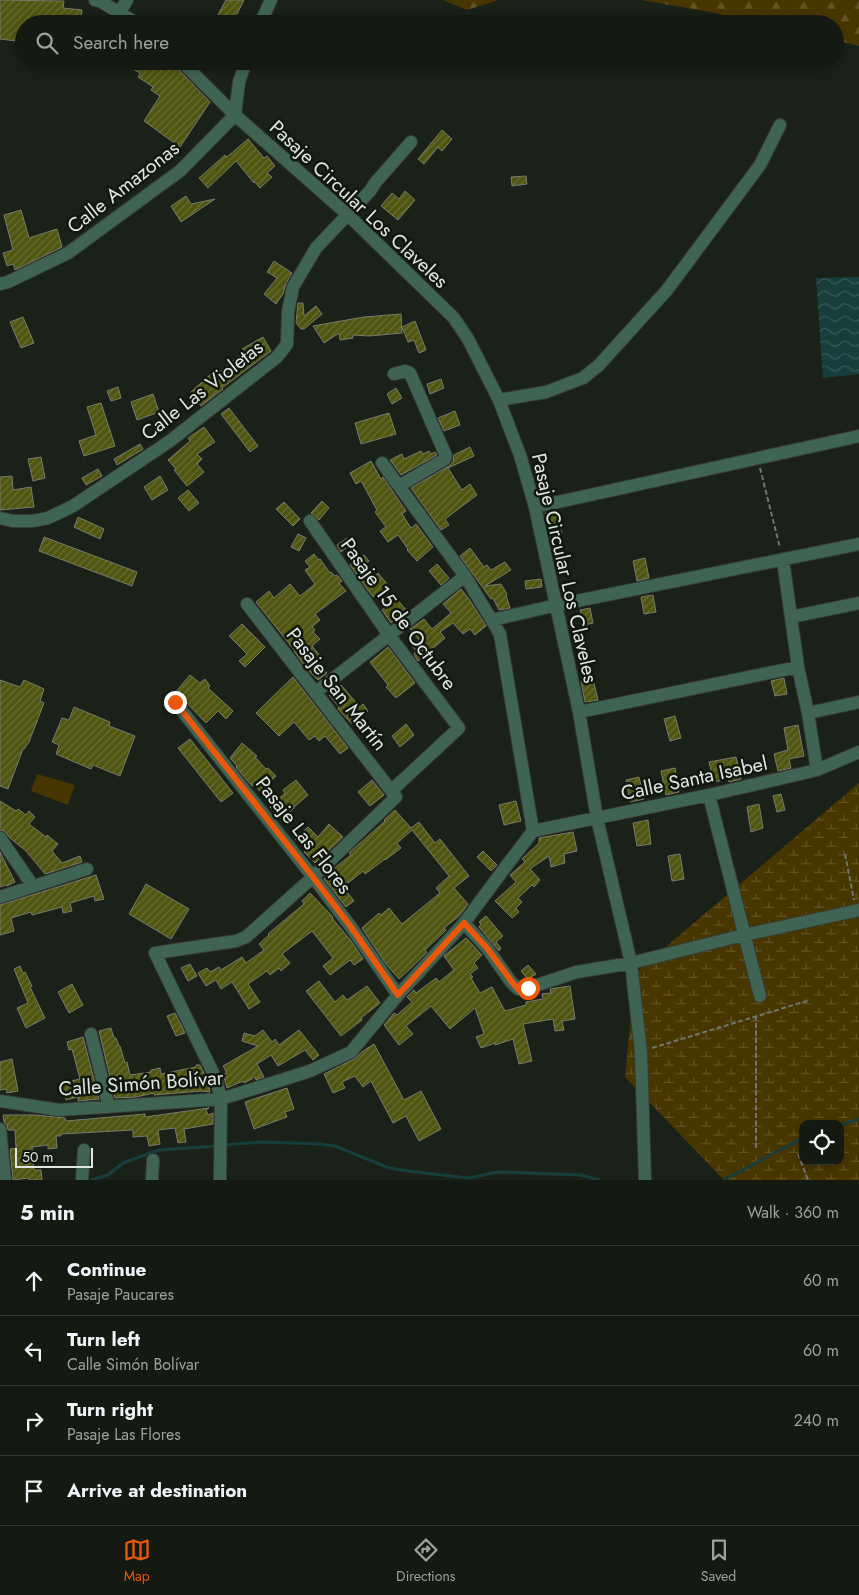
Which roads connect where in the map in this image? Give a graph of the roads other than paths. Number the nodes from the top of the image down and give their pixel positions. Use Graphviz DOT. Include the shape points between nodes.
graph roads {
  1 [pos="95,0"];
  2 [pos="127,0"];
  3 [pos="272,0"];
  4 [pos="119,13"];
  5 [pos="122,15"];
  6 [pos="264,15"];
  7 [pos="190,70"];
  8 [pos="243,70"];
  9 [pos="235,115"];
  10 [pos="780,125"];
  11 [pos="411,142"];
  12 [pos="348,214"];
  13 [pos="0,284"];
  14 [pos="394,374"];
  15 [pos="499,400"];
  16 [pos="859,436"];
  17 [pos="382,464"];
  18 [pos="399,486"];
  19 [pos="535,507"];
  20 [pos="0,518"];
  21 [pos="310,521"];
  22 [pos="859,544"];
  23 [pos="783,560"];
  24 [pos="465,576"];
  25 [pos="247,604"];
  26 [pos="859,604"];
  27 [pos="557,605"];
  28 [pos="791,617"];
  29 [pos="492,620"];
  30 [pos="389,635"];
  31 [pos="798,667"];
  32 [pos="316,692"];
  33 [pos="175,702"];
  34 [pos="859,702"];
  35 [pos="579,712"];
  36 [pos="808,713"];
  37 [pos="859,752"];
  38 [pos="817,770"];
  39 [pos="393,794"];
  40 [pos="709,795"];
  41 [pos="597,818"];
  42 [pos="533,831"];
  43 [pos="0,838"];
  44 [pos="87,869"];
  45 [pos="313,877"];
  46 [pos="33,886"];
  47 [pos="0,897"];
  48 [pos="857,911"];
  49 [pos="464,923"];
  50 [pos="744,935"];
  51 [pos="631,963"];
  52 [pos="398,995"];
  53 [pos="760,996"];
  54 [pos="91,1034"];
  55 [pos="221,1099"];
  56 [pos="0,1101"];
  57 [pos="109,1107"];
  58 [pos="0,1129"];
  59 [pos="84,1150"];
  60 [pos="153,1160"];
  61 [pos="5,1180"];
  62 [pos="82,1180"];
  63 [pos="152,1180"];
  64 [pos="220,1180"];
  65 [pos="645,1180"];
  1 -- 4 [label="street"];
  2 -- 4 [label="street"];
  3 -- 6 [label="street"];
  4 -- 5 [label="street"];
  7 -- 9 [label="street, Pasaje Circular Los Claveles"];
  8 -- 9 [label="street"];
  9 -- 12 [label="street, Pasaje Circular Los Claveles"];
  9 -- 13 [label="street, Calle Amazonas" via="180,171 68,253"];
  10 -- 15 [label="street" via="760,165 667,290 599,365 583,378 546,392"];
  11 -- 12 [label="street, Calle Las Violetas"];
  12 -- 15 [label="street, Pasaje Circular Los Claveles" via="454,318"];
  12 -- 20 [label="street, Calle Las Violetas" via="316,248 293,287 287,344 277,357 170,441 74,506 33,522"];
  14 -- 18 [label="street" via="405,371 410,374 446,456"];
  15 -- 19 [label="street, Pasaje Circular Los Claveles"];
  16 -- 19 [label="street"];
  17 -- 18 [label="street"];
  18 -- 24 [label="street"];
  19 -- 27 [label="street, Pasaje Circular Los Claveles"];
  21 -- 30 [label="street, Pasaje 15 de Octubre"];
  22 -- 23 [label="street"];
  23 -- 27 [label="street"];
  23 -- 28 [label="street"];
  24 -- 29 [label="street"];
  24 -- 30 [label="street"];
  25 -- 32 [label="street, Pasaje San Martín"];
  26 -- 28 [label="street"];
  27 -- 29 [label="street"];
  27 -- 35 [label="street, Pasaje Circular Los Claveles"];
  28 -- 31 [label="street"];
  29 -- 42 [label="street" via="500,634"];
  30 -- 32 [label="street"];
  30 -- 39 [label="street, Pasaje 15 de Octubre" via="459,728"];
  31 -- 35 [label="street"];
  31 -- 36 [label="street"];
  32 -- 39 [label="street, Pasaje San Martín"];
  33 -- 45 [label="street, Pasaje Las Flores"];
  34 -- 36 [label="street"];
  35 -- 41 [label="street, Pasaje Circular Los Claveles"];
  36 -- 38 [label="street"];
  37 -- 38 [label="street, Calle Santa Isabel"];
  38 -- 40 [label="street, Calle Santa Isabel"];
  39 -- 45 [label="street"];
  40 -- 41 [label="street, Calle Santa Isabel"];
  40 -- 50 [label="street"];
  41 -- 42 [label="street, Calle Santa Isabel"];
  41 -- 51 [label="street, Pasaje Circular Los Claveles"];
  42 -- 49 [label="street, Calle Simón Bolívar"];
  43 -- 46 [label="street"];
  44 -- 46 [label="street"];
  45 -- 52 [label="street, Pasaje Las Flores"];
  45 -- 55 [label="street" via="246,937 155,953 216,1079"];
  46 -- 47 [label="street"];
  48 -- 50 [label="street"];
  49 -- 51 [label="street" via="518,989 577,972"];
  49 -- 52 [label="street, Calle Simón Bolívar"];
  50 -- 51 [label="street"];
  50 -- 53 [label="street"];
  51 -- 65 [label="street, Pasaje Circular Los Claveles" via="641,1052"];
  52 -- 55 [label="street, Calle Simón Bolívar" via="350,1052 310,1071"];
  54 -- 57 [label="street"];
  55 -- 57 [label="street, Calle Simón Bolívar"];
  55 -- 64 [label="street"];
  56 -- 57 [label="street, Calle Simón Bolívar" via="59,1110"];
  58 -- 61 [label="street"];
  59 -- 62 [label="street"];
  60 -- 63 [label="street"];
}
